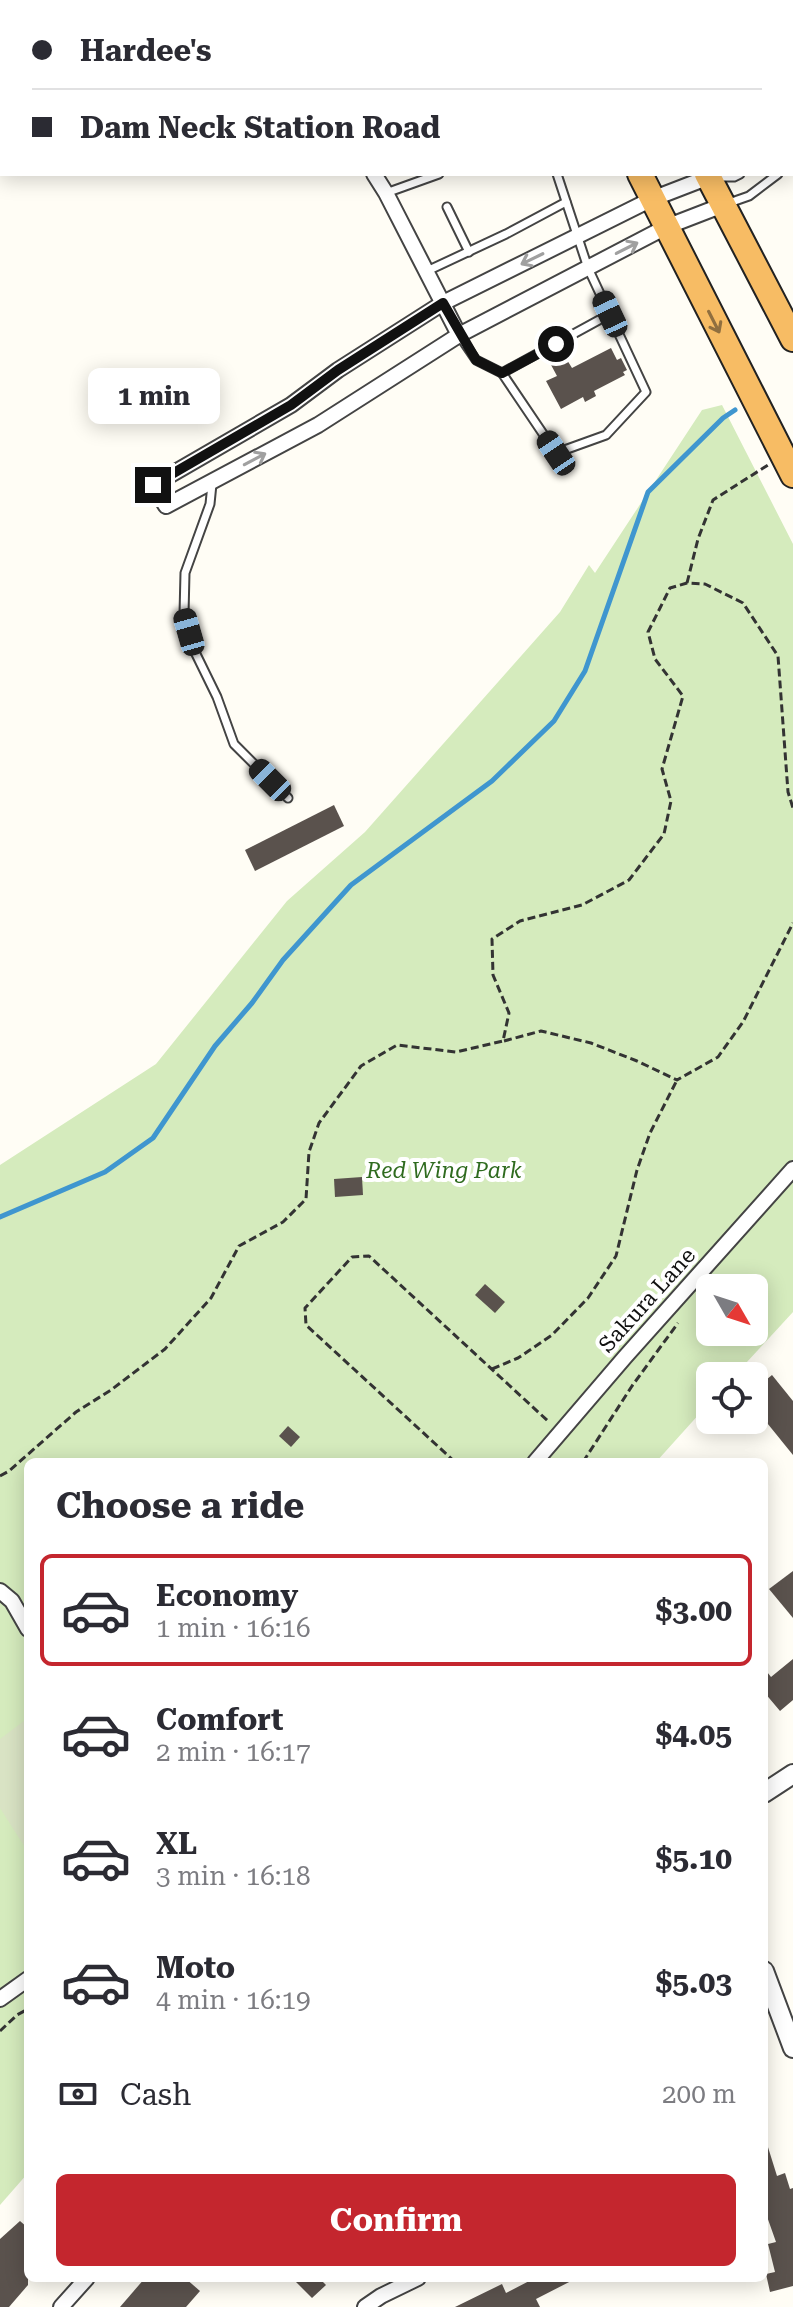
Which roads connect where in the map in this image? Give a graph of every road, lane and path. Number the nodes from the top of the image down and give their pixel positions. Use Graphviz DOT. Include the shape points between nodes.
graph roads {
  1 [pos="375,176"];
  2 [pos="433,176"];
  3 [pos="558,176"];
  4 [pos="641,176"];
  5 [pos="708,176"];
  6 [pos="736,176"];
  7 [pos="775,176"];
  8 [pos="386,193"];
  9 [pos="652,199"];
  10 [pos="566,202"];
  11 [pos="723,205"];
  12 [pos="447,207"];
  13 [pos="666,227"];
  14 [pos="577,236"];
  15 [pos="469,252"];
  16 [pos="588,268"];
  17 [pos="427,271"];
  18 [pos="443,303"];
  19 [pos="610,314"];
  20 [pos="459,335"];
  21 [pos="793,339"];
  22 [pos="502,373"];
  23 [pos="788,465"];
  24 [pos="213,482"];
  25 [pos="687,583"];
  26 [pos="288,798"];
  27 [pos="793,808"];
  28 [pos="793,923"];
  29 [pos="503,1041"];
  30 [pos="677,1080"];
  31 [pos="792,1172"];
  32 [pos="680,1320"];
  33 [pos="492,1369"];
  34 [pos="560,1433"];
  35 [pos="451,1458"];
  36 [pos="538,1458"];
  37 [pos="586,1458"];
  38 [pos="0,1476"];
  39 [pos="0,1591"];
  40 [pos="24,1622"];
  41 [pos="793,1774"];
  42 [pos="768,1790"];
  43 [pos="24,1982"];
  44 [pos="768,1982"];
  45 [pos="0,1999"];
  46 [pos="24,2011"];
  47 [pos="0,2031"];
  48 [pos="793,2048"];
  49 [pos="83,2282"];
  50 [pos="410,2282"];
  51 [pos="61,2307"];
  52 [pos="365,2307"];
  1 -- 8 [label="street"];
  2 -- 8 [label="lane"];
  3 -- 10 [label="lane"];
  4 -- 9 [label="highway"];
  5 -- 6 [label="lane"];
  5 -- 9 [label="street"];
  5 -- 11 [label="highway"];
  7 -- 11 [label="lane" via="749,196"];
  8 -- 17 [label="street"];
  9 -- 13 [label="highway"];
  9 -- 14 [label="street"];
  10 -- 14 [label="lane"];
  10 -- 15 [label="lane"];
  11 -- 13 [label="street"];
  11 -- 21 [label="highway"];
  12 -- 15 [label="lane"];
  16 -- 13 [label="street, one-way"];
  13 -- 23 [label="highway, one-way"];
  14 -- 16 [label="lane"];
  14 -- 18 [label="street, one-way"];
  15 -- 17 [label="lane"];
  16 -- 19 [label="lane"];
  16 -- 20 [label="street"];
  17 -- 18 [label="street"];
  18 -- 20 [label="street"];
  18 -- 24 [label="street" via="291,405 153,485 166,506"];
  19 -- 22 [label="lane"];
  19 -- 22 [label="lane" via="646,392 606,435 556,453"];
  20 -- 22 [label="lane" via="476,360"];
  24 -- 20 [label="street, one-way" via="318,425"];
  23 -- 25 [label="path" via="713,500"];
  24 -- 26 [label="lane" via="185,573 184,614 234,744"];
  25 -- 27 [label="path" via="705,584 743,603 778,656"];
  25 -- 29 [label="path" via="670,588 648,632 655,659 683,696 662,769 671,801 664,834 629,880 582,905 520,921 492,939 493,975 509,1013"];
  28 -- 30 [label="path" via="743,1022 718,1057"];
  29 -- 30 [label="path" via="541,1031 591,1043"];
  29 -- 38 [label="path" via="456,1052 397,1045 361,1066 319,1123 309,1152 306,1199 283,1222 239,1246 211,1298 165,1349 76,1412"];
  30 -- 33 [label="path" via="637,1170 616,1256 588,1298 552,1335"];
  31 -- 34 [label="street, Sakura Lane"];
  32 -- 37 [label="path"];
  33 -- 34 [label="path"];
  33 -- 35 [label="path" via="369,1256 352,1257 305,1308 306,1325"];
  34 -- 36 [label="street, Sakura Lane"];
  39 -- 40 [label="street"];
  41 -- 42 [label="street"];
  43 -- 45 [label="street"];
  44 -- 48 [label="street"];
  46 -- 47 [label="path"];
  49 -- 51 [label="street"];
  50 -- 52 [label="street"];
}
